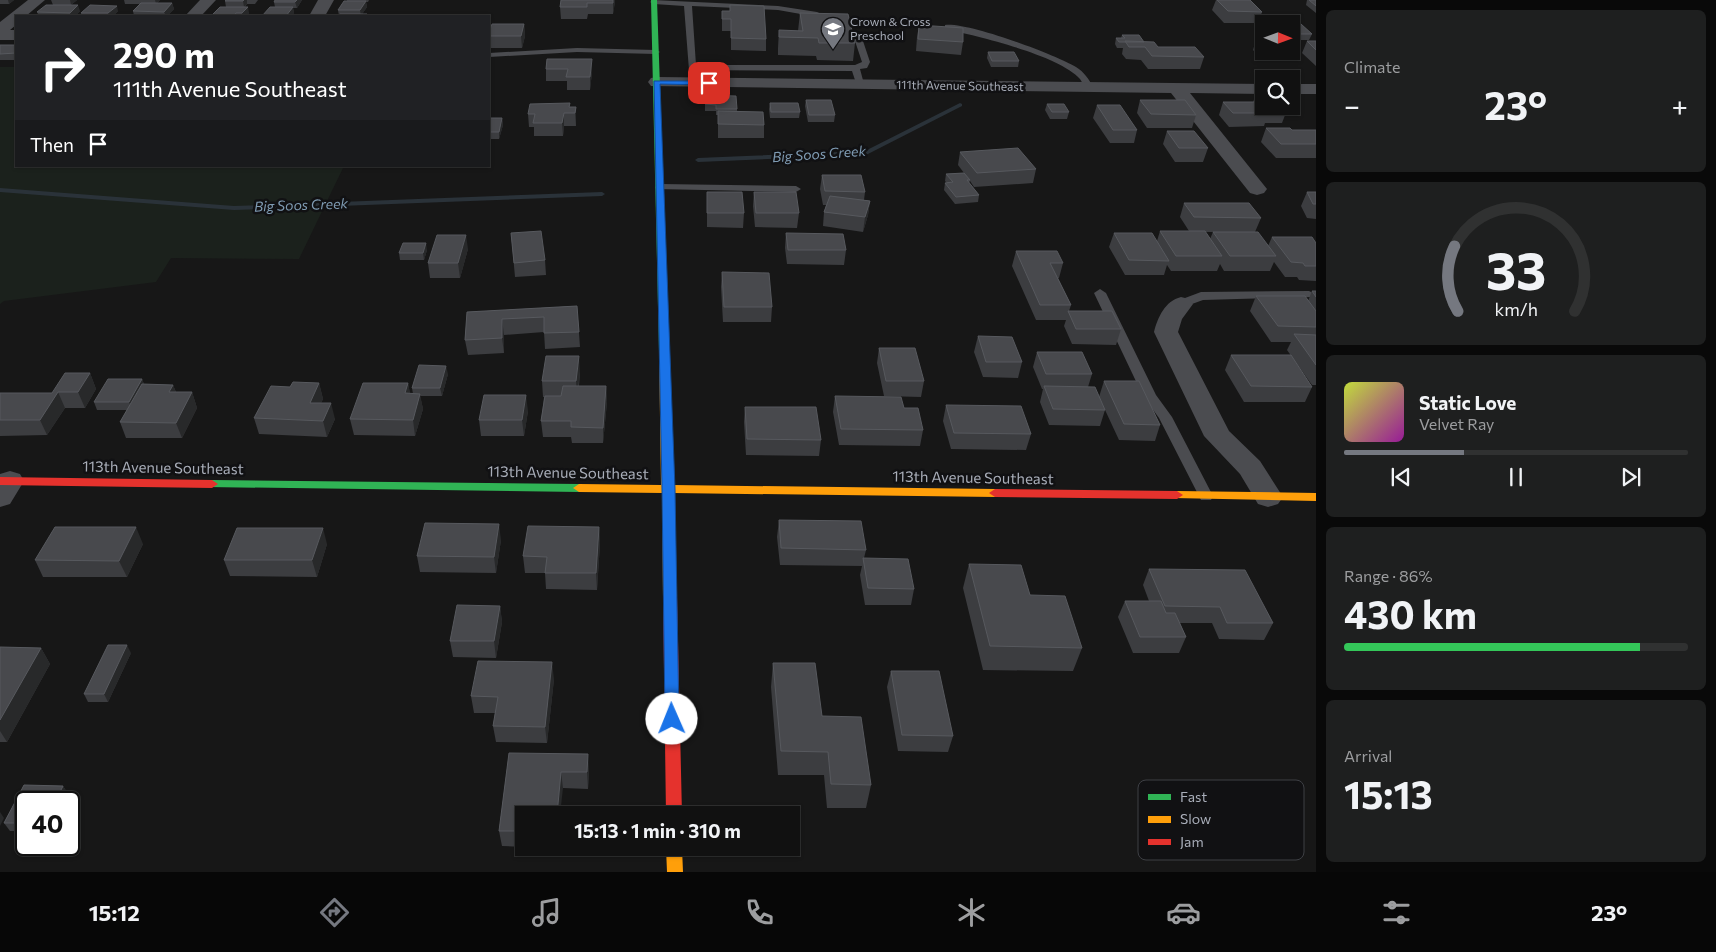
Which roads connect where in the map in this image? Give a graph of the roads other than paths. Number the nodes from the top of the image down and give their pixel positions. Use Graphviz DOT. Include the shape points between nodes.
graph roads {
  1 [pos="37,0"];
  2 [pos="208,0"];
  3 [pos="326,0"];
  4 [pos="654,1"];
  5 [pos="688,3"];
  6 [pos="19,15"];
  7 [pos="194,15"];
  8 [pos="318,15"];
  9 [pos="15,19"];
  10 [pos="948,27"];
  11 [pos="15,36"];
  12 [pos="656,52"];
  13 [pos="490,55"];
  14 [pos="778,76"];
  15 [pos="858,76"];
  16 [pos="657,82"];
  17 [pos="1089,87"];
  18 [pos="1176,88"];
  19 [pos="1255,89"];
  20 [pos="1300,89"];
  21 [pos="1316,90"];
  22 [pos="660,187"];
  23 [pos="796,188"];
  24 [pos="1257,188"];
  25 [pos="1100,293"];
  26 [pos="1308,295"];
  27 [pos="1181,304"];
  28 [pos="3,486"];
  29 [pos="668,489"];
  30 [pos="1206,496"];
  31 [pos="1268,497"];
  32 [pos="1316,498"];
  33 [pos="674,806"];
  34 [pos="674,856"];
  35 [pos="675,872"];
  1 -- 6 [label="street"];
  2 -- 7 [label="street"];
  3 -- 8 [label="street"];
  4 -- 5 [label="lane"];
  4 -- 12 [label="street"];
  5 -- 14 [label="lane" via="692,68"];
  5 -- 15 [label="lane" via="798,10 814,14 859,40 866,62"];
  9 -- 11 [label="street" via="0,35"];
  10 -- 17 [label="lane" via="982,34 1051,59 1076,71"];
  12 -- 13 [label="lane" via="577,50"];
  12 -- 16 [label="street"];
  14 -- 15 [label="street, 111th Avenue Southeast"];
  14 -- 16 [label="street, 111th Avenue Southeast"];
  15 -- 17 [label="street, 111th Avenue Southeast"];
  16 -- 22 [label="street"];
  17 -- 18 [label="street, 111th Avenue Southeast"];
  18 -- 19 [label="street, 111th Avenue Southeast"];
  18 -- 24 [label="street"];
  20 -- 21 [label="street"];
  22 -- 23 [label="lane"];
  22 -- 29 [label="street"];
  25 -- 30 [label="lane" via="1150,396 1165,417"];
  26 -- 27 [label="lane" via="1201,296"];
  27 -- 31 [label="street" via="1170,318 1166,332 1174,352 1218,436 1250,468"];
  28 -- 29 [label="street, 113th Avenue Southeast"];
  29 -- 30 [label="street, 113th Avenue Southeast"];
  29 -- 33 [label="street"];
  30 -- 31 [label="street, 113th Avenue Southeast"];
  31 -- 32 [label="street, 113th Avenue Southeast"];
  34 -- 35 [label="street"];
}
